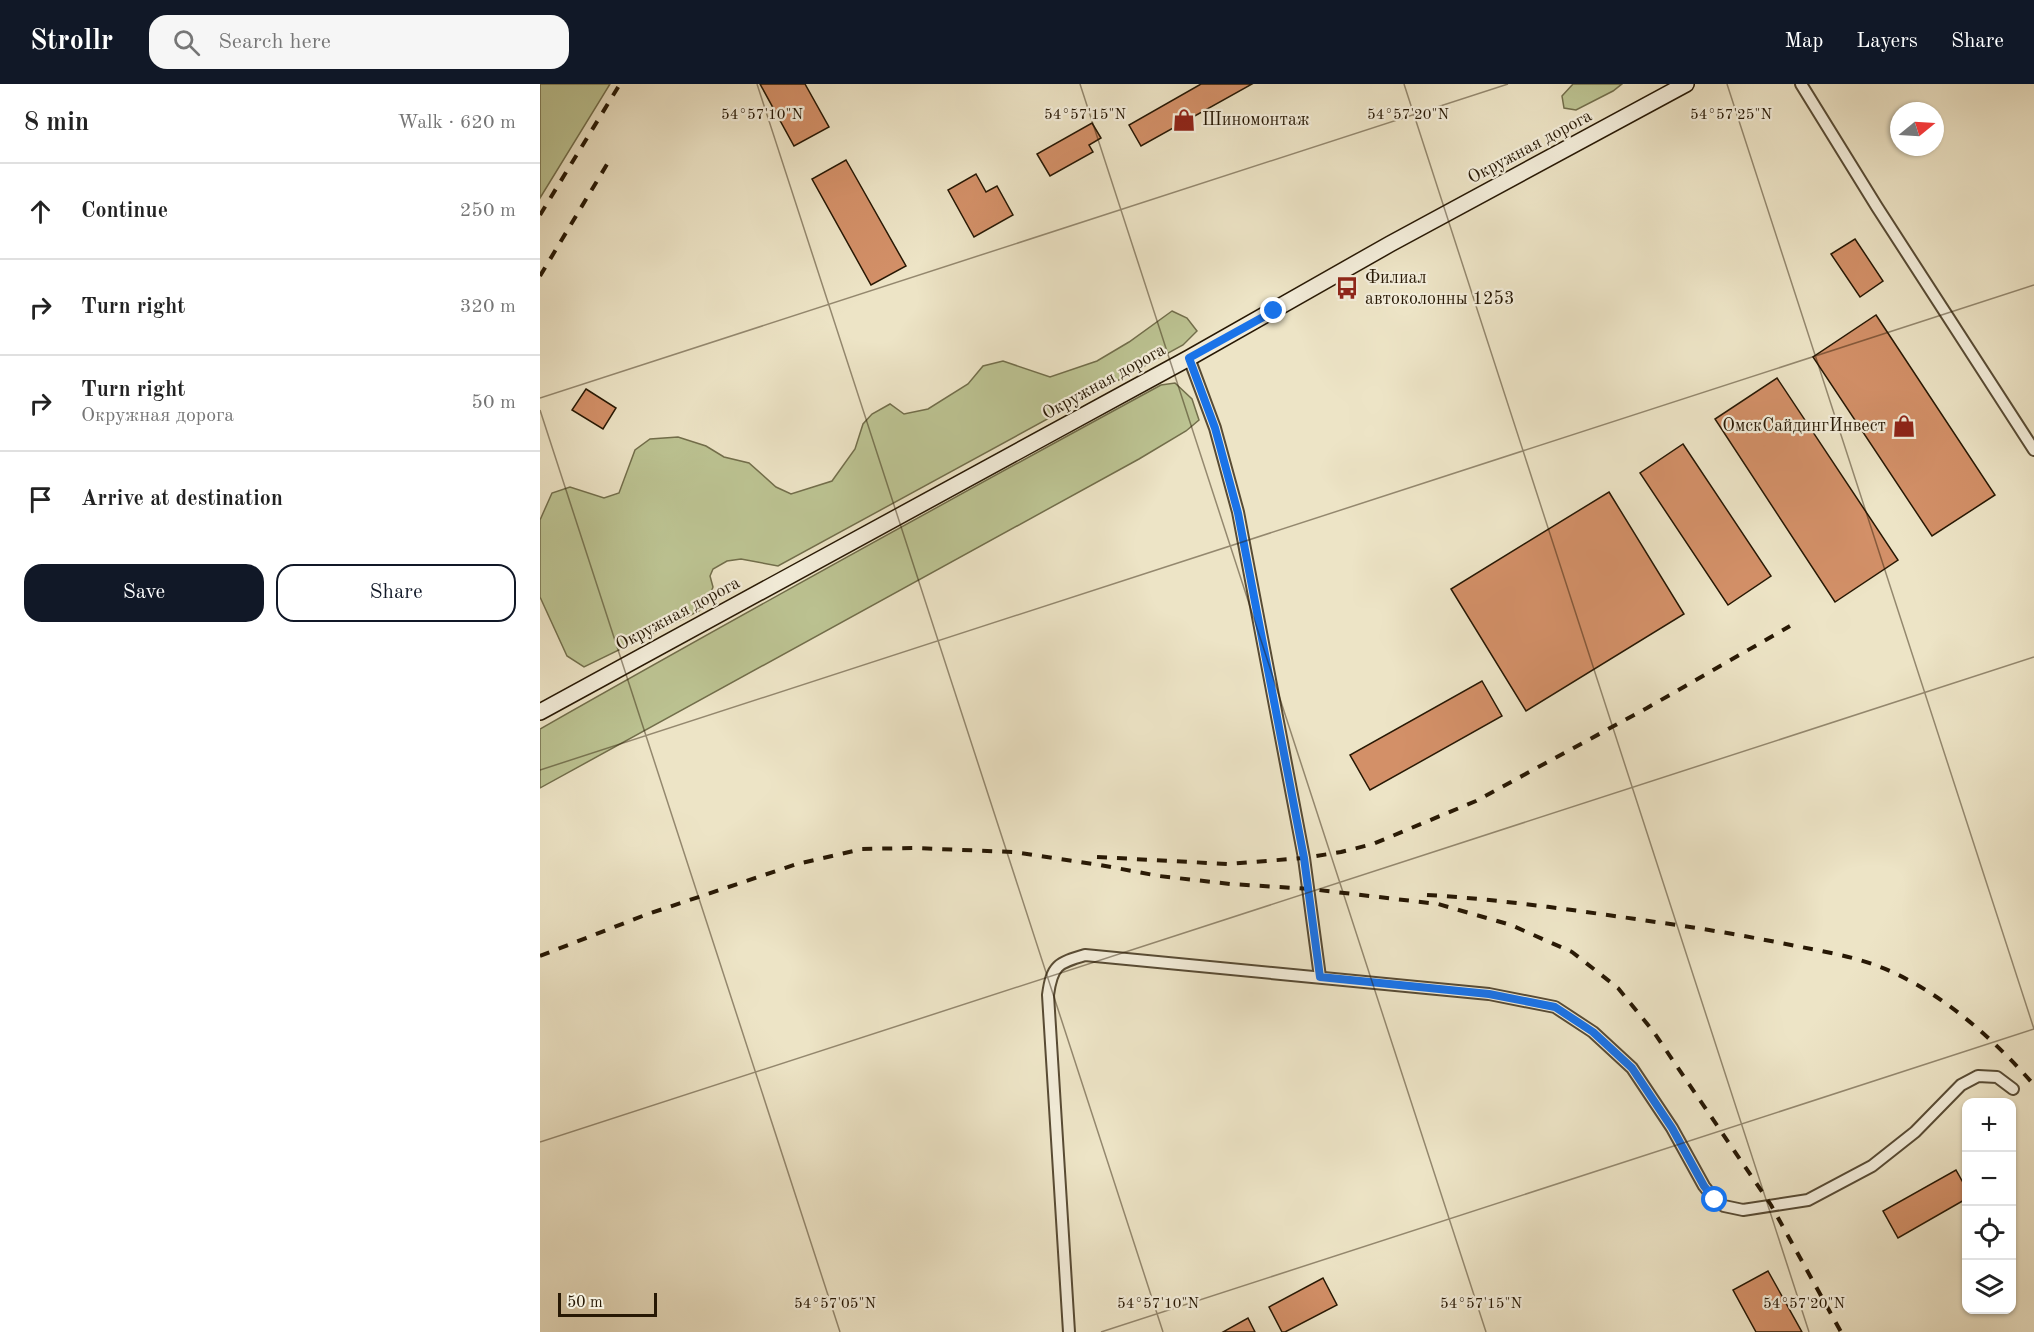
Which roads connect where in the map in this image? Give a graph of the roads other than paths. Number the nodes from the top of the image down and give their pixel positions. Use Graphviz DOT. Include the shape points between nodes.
graph roads {
  1 [pos="1686,84"];
  2 [pos="1801,84"];
  3 [pos="1189,358"];
  4 [pos="2034,450"];
  5 [pos="540,712"];
  6 [pos="1320,977"];
  7 [pos="2013,1089"];
  8 [pos="1069,1332"];
  1 -- 3 [label="main road, Окружная дорога"];
  2 -- 4 [label="street"];
  3 -- 5 [label="main road, Окружная дорога"];
  3 -- 6 [label="street" via="1215,428 1238,513 1308,879"];
  6 -- 7 [label="street" via="1489,994 1555,1007 1593,1032 1632,1068 1704,1186 1724,1206 1743,1210 1808,1200 1872,1166 1915,1132 1961,1085 1978,1076 1997,1077"];
  6 -- 8 [label="street" via="1086,955 1062,962 1051,976 1048,995"];
}
